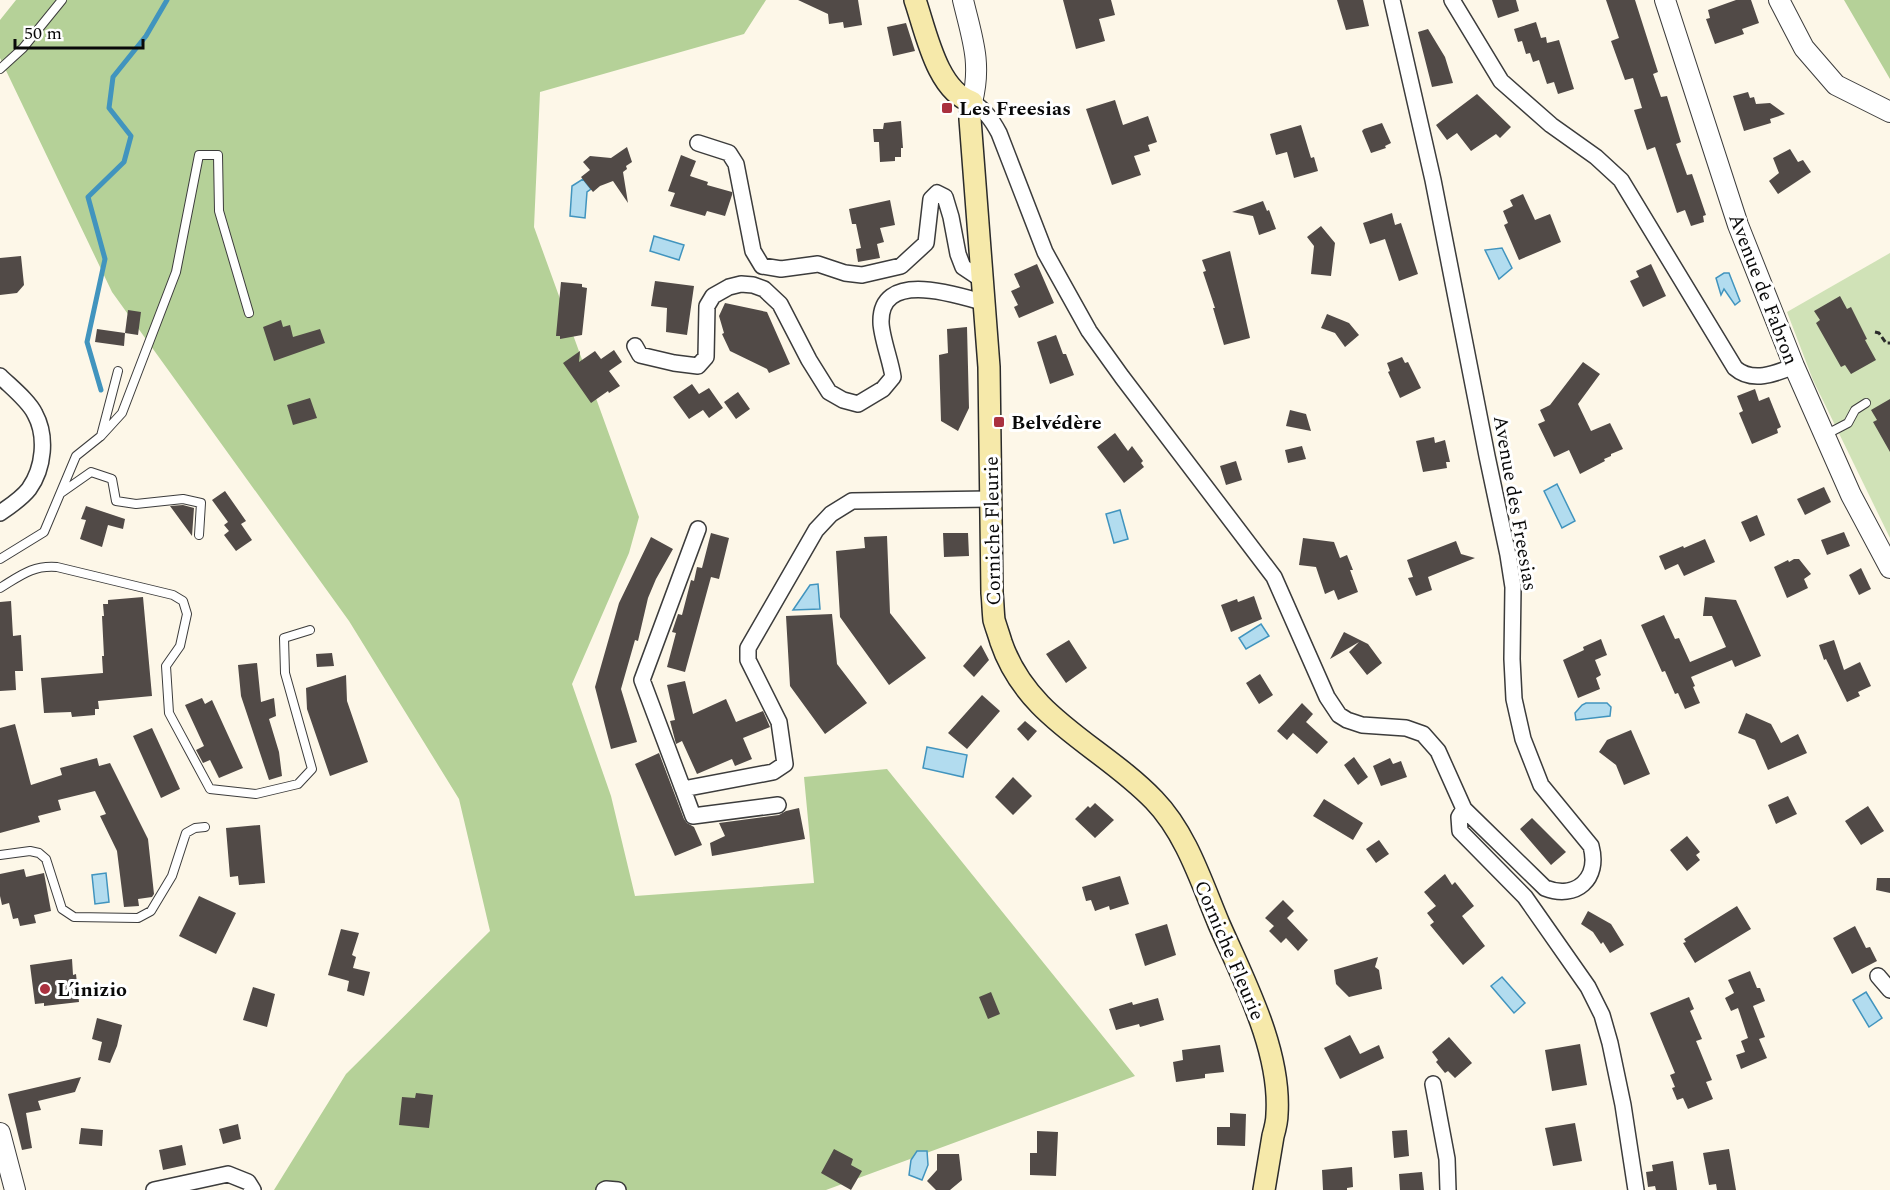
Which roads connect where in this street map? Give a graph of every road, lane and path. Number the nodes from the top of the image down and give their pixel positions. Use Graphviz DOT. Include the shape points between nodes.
graph roads {
  1 [pos="62,0"];
  2 [pos="915,0"];
  3 [pos="963,0"];
  4 [pos="1392,0"];
  5 [pos="1452,0"];
  6 [pos="1665,0"];
  7 [pos="1779,0"];
  8 [pos="0,69"];
  9 [pos="972,102"];
  10 [pos="1890,112"];
  11 [pos="698,143"];
  12 [pos="984,281"];
  13 [pos="985,303"];
  14 [pos="249,313"];
  15 [pos="1875,332"];
  16 [pos="1890,343"];
  17 [pos="635,346"];
  18 [pos="1794,366"];
  19 [pos="118,371"];
  20 [pos="0,376"];
  21 [pos="1866,403"];
  22 [pos="102,436"];
  23 [pos="1824,436"];
  24 [pos="60,494"];
  25 [pos="990,499"];
  26 [pos="0,513"];
  27 [pos="698,529"];
  28 [pos="199,536"];
  29 [pos="0,559"];
  30 [pos="1890,568"];
  31 [pos="0,588"];
  32 [pos="310,630"];
  33 [pos="683,789"];
  34 [pos="778,805"];
  35 [pos="1464,808"];
  36 [pos="205,827"];
  37 [pos="0,855"];
  38 [pos="1878,976"];
  39 [pos="1890,990"];
  40 [pos="1433,1084"];
  41 [pos="0,1133"];
  42 [pos="1267,1188"];
  43 [pos="15,1190"];
  44 [pos="154,1190"];
  45 [pos="253,1190"];
  46 [pos="604,1190"];
  47 [pos="618,1190"];
  48 [pos="1448,1190"];
  49 [pos="1636,1190"];
  1 -- 8 [label="lane" via="23,48"];
  2 -- 9 [label="main road" via="943,77 951,89"];
  3 -- 9 [label="street" via="978,73"];
  4 -- 35 [label="street, Avenue des Freesias" via="1433,180 1508,555 1513,587 1514,699 1522,739 1541,785 1591,846 1594,856 1589,877 1573,890 1554,892 1545,888"];
  5 -- 18 [label="street" via="1501,81 1622,180 1735,368 1751,377"];
  6 -- 18 [label="street, Avenue de Fabron" via="1738,225"];
  7 -- 10 [label="street" via="1804,48 1836,85"];
  9 -- 12 [label="main road, Corniche Fleurie" via="970,119"];
  9 -- 35 [label="street, Avenue des Freesias" via="992,119 1045,252 1089,331 1274,577 1333,708 1347,720 1362,725 1406,728 1423,734 1438,751"];
  11 -- 12 [label="street" via="729,153 736,164 753,251 762,266 781,269 818,264 862,275 901,266 926,243 931,199 937,193 945,197 963,267"];
  12 -- 13 [label="main road, Corniche Fleurie"];
  13 -- 17 [label="street" via="920,289 895,295 884,304 880,323 894,377 858,404 829,392 780,304 753,285 729,287 713,296 707,306 706,357 698,366 640,354"];
  13 -- 25 [label="main road, Corniche Fleurie"];
  14 -- 22 [label="lane" via="219,211 218,155 199,155 176,272 122,413"];
  15 -- 16 [label="path"];
  18 -- 23 [label="street, Avenue de Fabron"];
  19 -- 22 [label="lane"];
  20 -- 26 [label="street" via="35,412 43,453 28,489"];
  21 -- 23 [label="lane" via="1855,410 1848,423"];
  22 -- 24 [label="lane" via="76,456"];
  23 -- 30 [label="street, Avenue de Fabron"];
  24 -- 28 [label="lane" via="92,472 112,479 116,501 136,504 183,499 201,503"];
  24 -- 29 [label="lane" via="44,532"];
  25 -- 33 [label="street" via="852,501 831,514 816,530 748,648 748,660 779,722 785,764 773,772"];
  25 -- 42 [label="main road, Corniche Fleurie" via="994,621 1018,677 1033,699 1056,721 1134,780 1173,824 1189,852 1257,1012 1270,1055 1278,1114"];
  27 -- 33 [label="street" via="642,680"];
  31 -- 32 [label="lane" via="30,569 44,566 173,595 183,601 187,614 180,646 166,666 169,713 210,789 255,794 298,784 312,769 285,672 284,638"];
  33 -- 34 [label="street" via="693,816"];
  35 -- 49 [label="street" via="1459,817 1460,831 1525,897 1588,987 1602,1015 1623,1105"];
  36 -- 37 [label="lane" via="186,833 168,884 151,911 138,918 74,917 62,909 46,859 39,853"];
  38 -- 39 [label="street"];
  40 -- 48 [label="street" via="1447,1159"];
  41 -- 43 [label="street"];
  44 -- 45 [label="street" via="228,1174 248,1182"];
  46 -- 47 [label="street"];
}
